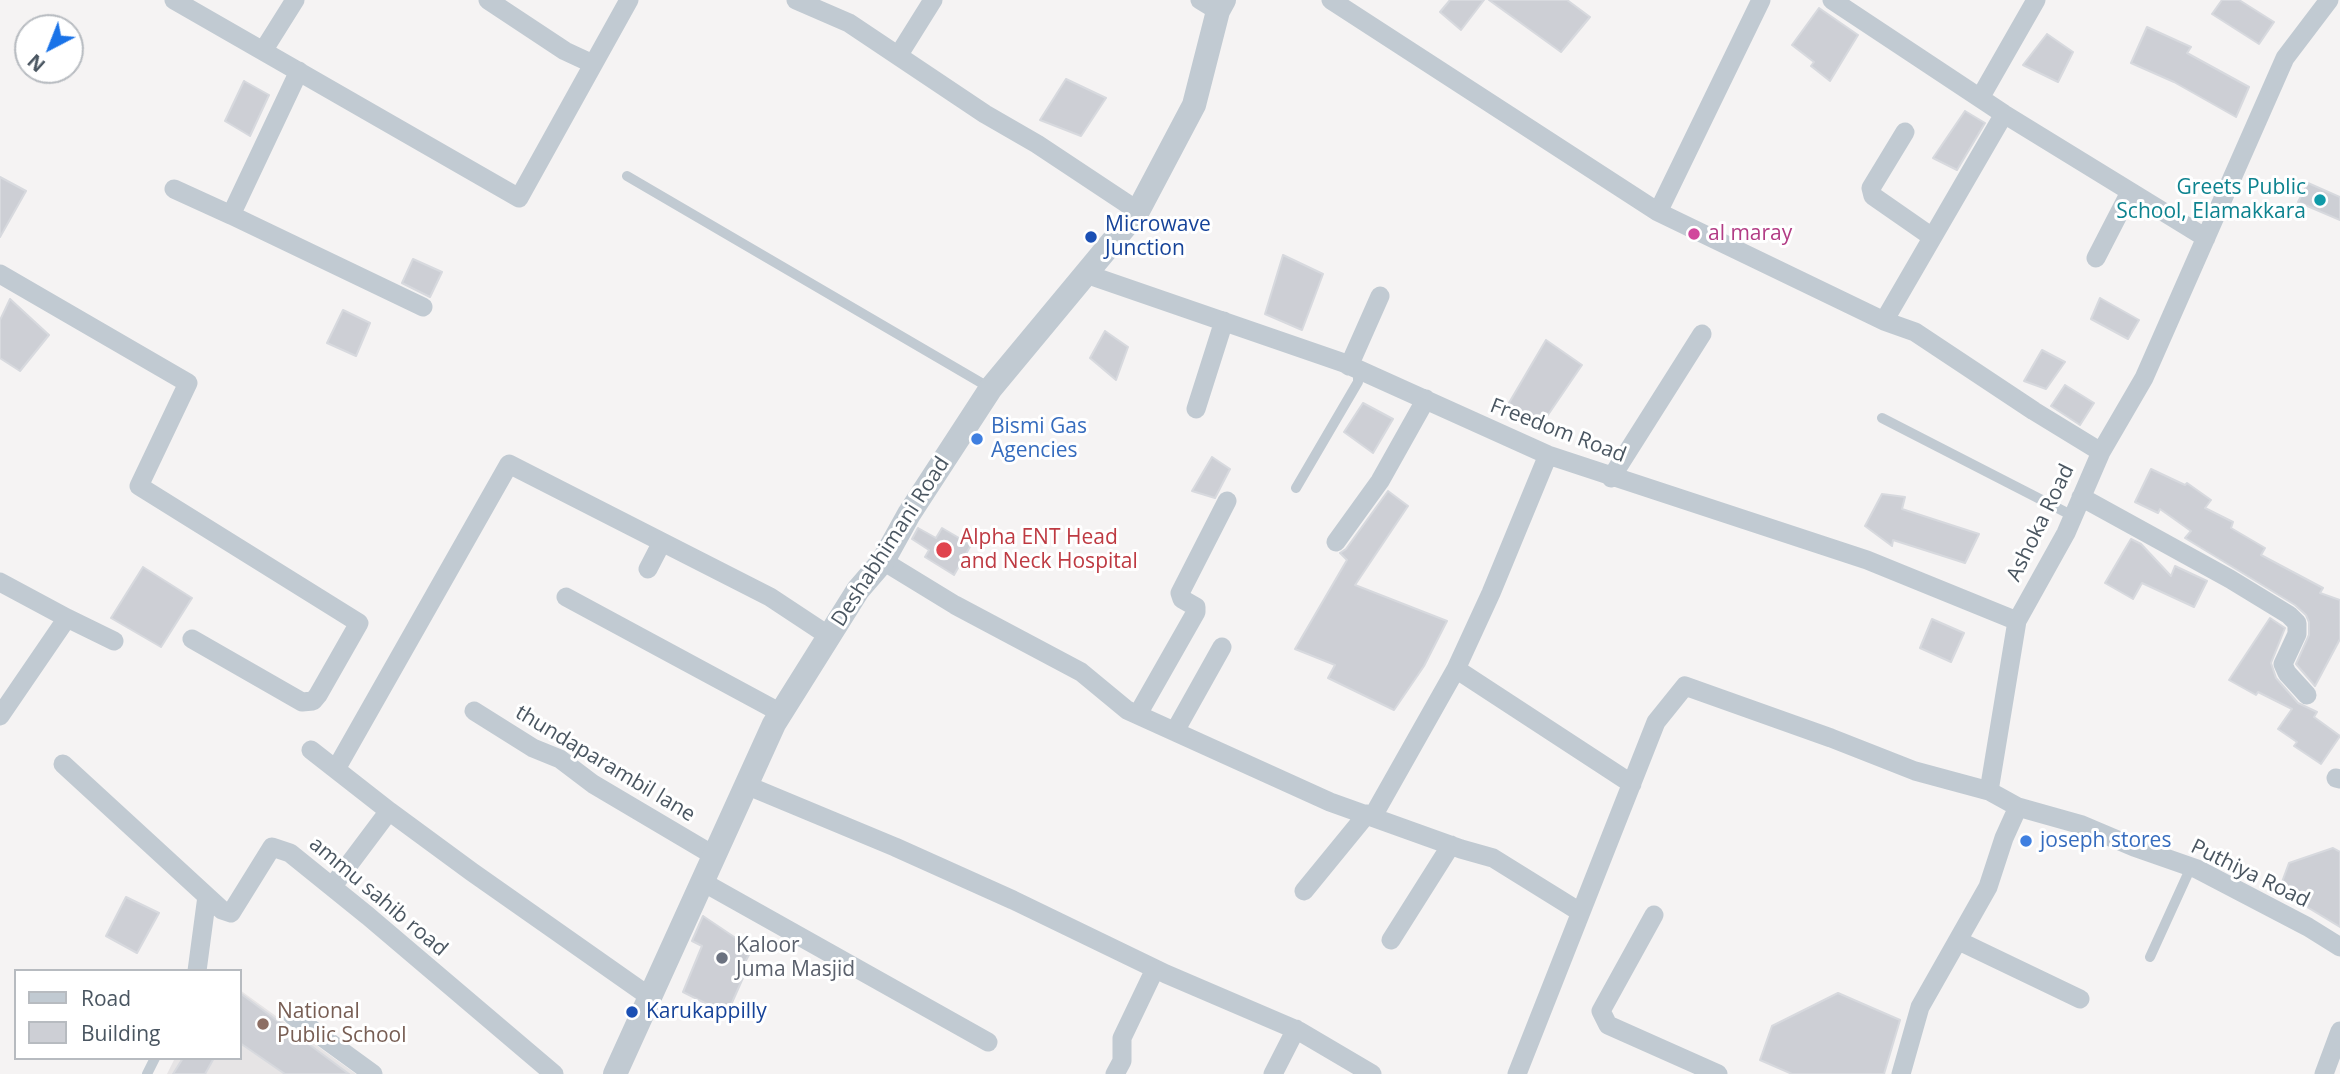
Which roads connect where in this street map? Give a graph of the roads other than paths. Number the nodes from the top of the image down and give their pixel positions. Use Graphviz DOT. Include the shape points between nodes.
graph roads {
  1 [pos="174,0"];
  2 [pos="295,0"];
  3 [pos="488,0"];
  4 [pos="629,0"];
  5 [pos="796,0"];
  6 [pos="933,0"];
  7 [pos="1331,0"];
  8 [pos="1761,0"];
  9 [pos="1832,0"];
  10 [pos="2036,0"];
  11 [pos="2329,0"];
  12 [pos="1214,4"];
  13 [pos="263,51"];
  14 [pos="898,56"];
  15 [pos="593,64"];
  16 [pos="299,71"];
  17 [pos="1980,98"];
  18 [pos="2004,114"];
  19 [pos="1905,132"];
  20 [pos="627,176"];
  21 [pos="174,189"];
  22 [pos="2130,192"];
  23 [pos="1138,211"];
  24 [pos="1658,212"];
  25 [pos="231,215"];
  26 [pos="1932,237"];
  27 [pos="2206,238"];
  28 [pos="2096,258"];
  29 [pos="0,274"];
  30 [pos="1086,274"];
  31 [pos="1380,296"];
  32 [pos="423,307"];
  33 [pos="1224,321"];
  34 [pos="1884,321"];
  35 [pos="1702,334"];
  36 [pos="1353,368"];
  37 [pos="991,388"];
  38 [pos="1426,399"];
  39 [pos="1196,409"];
  40 [pos="1882,418"];
  41 [pos="2101,452"];
  42 [pos="1548,455"];
  43 [pos="1611,478"];
  44 [pos="1296,488"];
  45 [pos="2081,497"];
  46 [pos="1227,501"];
  47 [pos="2073,516"];
  48 [pos="662,542"];
  49 [pos="1336,542"];
  50 [pos="883,561"];
  51 [pos="648,569"];
  52 [pos="0,582"];
  53 [pos="566,597"];
  54 [pos="66,618"];
  55 [pos="2017,621"];
  56 [pos="829,636"];
  57 [pos="192,639"];
  58 [pos="114,641"];
  59 [pos="1222,647"];
  60 [pos="1456,669"];
  61 [pos="2307,695"];
  62 [pos="474,711"];
  63 [pos="781,713"];
  64 [pos="1138,714"];
  65 [pos="0,716"];
  66 [pos="1175,731"];
  67 [pos="311,750"];
  68 [pos="63,764"];
  69 [pos="336,769"];
  70 [pos="1632,784"];
  71 [pos="746,785"];
  72 [pos="1989,791"];
  73 [pos="2018,807"];
  74 [pos="389,811"];
  75 [pos="1370,815"];
  76 [pos="1451,845"];
  77 [pos="713,855"];
  78 [pos="2191,867"];
  79 [pos="701,881"];
  80 [pos="332,887"];
  81 [pos="1304,891"];
  82 [pos="207,896"];
  83 [pos="1580,912"];
  84 [pos="1654,915"];
  85 [pos="1391,940"];
  86 [pos="1959,941"];
  87 [pos="2340,947"];
  88 [pos="2150,957"];
  89 [pos="197,969"];
  90 [pos="1155,969"];
  91 [pos="650,997"];
  92 [pos="2081,999"];
  93 [pos="292,1015"];
  94 [pos="1296,1029"];
  95 [pos="2340,1031"];
  96 [pos="988,1042"];
  97 [pos="373,1074"];
  98 [pos="554,1074"];
  99 [pos="615,1074"];
  100 [pos="1115,1074"];
  101 [pos="1273,1074"];
  102 [pos="1372,1074"];
  103 [pos="1517,1074"];
  104 [pos="1718,1074"];
  105 [pos="1901,1074"];
  106 [pos="2323,1074"];
  1 -- 13 [label="street"];
  2 -- 13 [label="street"];
  3 -- 15 [label="street"];
  4 -- 15 [label="street"];
  5 -- 14 [label="street" via="849,23"];
  6 -- 14 [label="street"];
  7 -- 24 [label="street"];
  8 -- 24 [label="street"];
  9 -- 17 [label="street"];
  10 -- 17 [label="street"];
  11 -- 27 [label="street, Ashoka Road" via="2285,58"];
  12 -- 23 [label="street, Deshabhimani Road" via="1194,105"];
  13 -- 16 [label="street"];
  14 -- 23 [label="street"];
  15 -- 16 [label="street" via="519,198"];
  16 -- 25 [label="street"];
  17 -- 18 [label="street"];
  18 -- 22 [label="street"];
  18 -- 26 [label="street"];
  19 -- 26 [label="street" via="1871,188 1873,196"];
  20 -- 37 [label="lane"];
  21 -- 25 [label="street"];
  22 -- 27 [label="street"];
  22 -- 28 [label="street"];
  23 -- 30 [label="street, Deshabhimani Road"];
  24 -- 34 [label="street"];
  25 -- 32 [label="street"];
  26 -- 34 [label="street"];
  27 -- 41 [label="street, Ashoka Road" via="2144,378"];
  29 -- 57 [label="street" via="188,383 139,486 359,623 313,701 302,702"];
  30 -- 33 [label="street, Freedom Road"];
  30 -- 37 [label="street, Deshabhimani Road"];
  31 -- 36 [label="street"];
  33 -- 36 [label="street, Freedom Road"];
  33 -- 39 [label="street"];
  34 -- 41 [label="street" via="1915,332"];
  35 -- 43 [label="street"];
  36 -- 38 [label="street, Freedom Road"];
  36 -- 44 [label="lane" via="1358,382"];
  37 -- 50 [label="street, Deshabhimani Road"];
  38 -- 42 [label="street, Freedom Road"];
  38 -- 49 [label="street" via="1380,481"];
  40 -- 47 [label="lane"];
  41 -- 45 [label="street, Ashoka Road"];
  42 -- 43 [label="street, Freedom Road"];
  42 -- 60 [label="street"];
  43 -- 55 [label="street, Freedom Road" via="1867,560"];
  45 -- 47 [label="street, Ashoka Road"];
  45 -- 61 [label="street" via="2289,615 2297,623 2297,634 2283,664"];
  46 -- 64 [label="street" via="1180,593 1196,612"];
  47 -- 55 [label="street, Ashoka Road"];
  48 -- 51 [label="street"];
  48 -- 56 [label="street" via="770,597"];
  48 -- 69 [label="street" via="509,464"];
  50 -- 56 [label="street, Deshabhimani Road"];
  50 -- 64 [label="street" via="1081,672"];
  52 -- 54 [label="street"];
  53 -- 63 [label="street"];
  54 -- 58 [label="street"];
  54 -- 65 [label="street"];
  55 -- 72 [label="street, Ashoka Road"];
  56 -- 63 [label="street, Deshabhimani Road"];
  59 -- 66 [label="street"];
  60 -- 70 [label="street"];
  60 -- 75 [label="street"];
  62 -- 77 [label="street, thundaparambil lane"];
  63 -- 71 [label="street, Deshabhimani Road"];
  64 -- 66 [label="street"];
  66 -- 75 [label="street" via="1330,802"];
  67 -- 69 [label="street"];
  68 -- 82 [label="street, ammu sahib road"];
  69 -- 74 [label="street"];
  70 -- 72 [label="street" via="1656,722 1685,686 1915,771"];
  70 -- 83 [label="street"];
  71 -- 77 [label="street, Deshabhimani Road"];
  71 -- 90 [label="street" via="930,863"];
  72 -- 73 [label="street"];
  73 -- 78 [label="street, Puthiya Road" via="2082,825"];
  73 -- 86 [label="street" via="1987,887"];
  74 -- 80 [label="street"];
  74 -- 91 [label="street"];
  75 -- 76 [label="street"];
  75 -- 81 [label="street"];
  76 -- 83 [label="street" via="1493,858"];
  76 -- 85 [label="street"];
  77 -- 79 [label="street, Deshabhimani Road"];
  78 -- 87 [label="street, Puthiya Road"];
  78 -- 88 [label="lane"];
  79 -- 91 [label="street, Deshabhimani Road"];
  79 -- 96 [label="street"];
  80 -- 82 [label="street, ammu sahib road" via="290,853 272,847 231,913"];
  80 -- 98 [label="street, ammu sahib road"];
  82 -- 89 [label="street"];
  83 -- 103 [label="street"];
  84 -- 104 [label="street" via="1601,1011 1608,1026"];
  86 -- 92 [label="street"];
  86 -- 105 [label="street" via="1920,1007"];
  90 -- 94 [label="street"];
  90 -- 100 [label="street" via="1122,1038 1122,1061"];
  91 -- 99 [label="street, Deshabhimani Road"];
  93 -- 97 [label="street"];
  94 -- 101 [label="street"];
  94 -- 102 [label="street"];
  95 -- 106 [label="street"];
}
